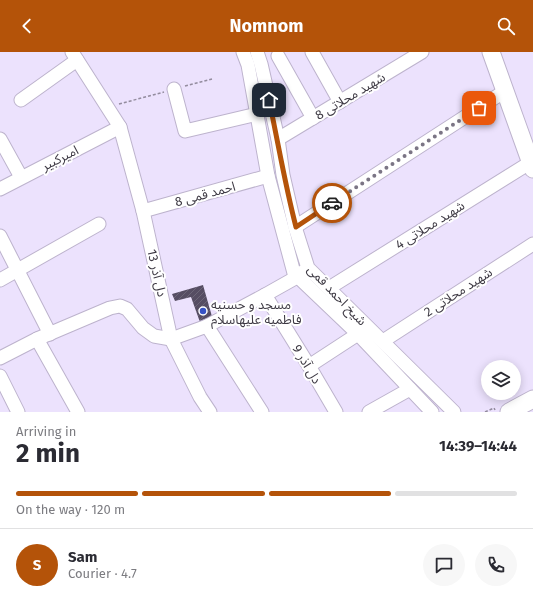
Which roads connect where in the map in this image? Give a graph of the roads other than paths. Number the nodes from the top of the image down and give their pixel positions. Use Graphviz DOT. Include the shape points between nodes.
graph roads {
  1 [pos="243,52"];
  2 [pos="312,52"];
  3 [pos="422,52"];
  4 [pos="491,52"];
  5 [pos="504,52"];
  6 [pos="281,54"];
  7 [pos="74,56"];
  8 [pos="259,58"];
  9 [pos="174,89"];
  10 [pos="505,91"];
  11 [pos="21,100"];
  12 [pos="340,102"];
  13 [pos="257,114"];
  14 [pos="313,118"];
  15 [pos="120,127"];
  16 [pos="533,136"];
  17 [pos="0,139"];
  18 [pos="278,139"];
  19 [pos="532,166"];
  20 [pos="268,176"];
  21 [pos="21,177"];
  22 [pos="0,189"];
  23 [pos="143,211"];
  24 [pos="99,224"];
  25 [pos="296,227"];
  26 [pos="0,236"];
  27 [pos="533,244"];
  28 [pos="308,268"];
  29 [pos="18,271"];
  30 [pos="297,276"];
  31 [pos="0,280"];
  32 [pos="329,288"];
  33 [pos="265,295"];
  34 [pos="206,326"];
  35 [pos="50,334"];
  36 [pos="358,334"];
  37 [pos="37,339"];
  38 [pos="172,339"];
  39 [pos="383,341"];
  40 [pos="0,358"];
  41 [pos="309,366"];
  42 [pos="0,376"];
  43 [pos="410,389"];
  44 [pos="533,399"];
  45 [pos="501,410"];
  46 [pos="18,412"];
  47 [pos="78,412"];
  48 [pos="210,412"];
  49 [pos="262,412"];
  50 [pos="336,412"];
  51 [pos="370,412"];
  52 [pos="432,412"];
  53 [pos="454,412"];
  1 -- 13 [label="street, شیخ احمد قمی"];
  2 -- 12 [label="street"];
  3 -- 12 [label="street, شهید محلاتی 8"];
  4 -- 10 [label="main road"];
  5 -- 16 [label="main road"];
  6 -- 8 [label="street"];
  6 -- 14 [label="street"];
  7 -- 11 [label="street"];
  7 -- 15 [label="street, دل آذر 13"];
  8 -- 18 [label="street, شیخ احمد قمی"];
  9 -- 13 [label="street" via="185,131"];
  10 -- 19 [label="main road"];
  10 -- 25 [label="street"];
  12 -- 14 [label="street, شهید محلاتی 8"];
  13 -- 20 [label="street, شیخ احمد قمی"];
  14 -- 18 [label="street, شهید محلاتی 8"];
  15 -- 21 [label="street, امیرکبیر"];
  15 -- 23 [label="street, دل آذر 13"];
  17 -- 21 [label="street"];
  18 -- 25 [label="street, شیخ احمد قمی" via="283,175"];
  19 -- 32 [label="street, شهید محلاتی 4"];
  20 -- 23 [label="street, احمد قمی 8"];
  20 -- 30 [label="street, شیخ احمد قمی" via="294,273"];
  21 -- 22 [label="street, امیرکبیر"];
  23 -- 38 [label="street, دل آذر 13"];
  24 -- 29 [label="street"];
  25 -- 28 [label="street, شیخ احمد قمی"];
  26 -- 29 [label="street"];
  27 -- 39 [label="street, شهید محلاتی 2"];
  28 -- 30 [label="street"];
  28 -- 32 [label="street, شیخ احمد قمی"];
  29 -- 31 [label="street"];
  29 -- 35 [label="street"];
  30 -- 33 [label="street"];
  30 -- 36 [label="street, شیخ احمد قمی"];
  32 -- 39 [label="street, شیخ احمد قمی"];
  33 -- 34 [label="street"];
  33 -- 41 [label="street, دل آذر 9"];
  34 -- 38 [label="street"];
  34 -- 49 [label="street"];
  35 -- 37 [label="street"];
  35 -- 38 [label="street" via="120,306 127,309 142,328 154,336"];
  36 -- 41 [label="street"];
  36 -- 43 [label="street, شیخ احمد قمی"];
  37 -- 40 [label="street"];
  37 -- 47 [label="street"];
  38 -- 48 [label="street, دل آذر 13"];
  39 -- 53 [label="street, شیخ احمد قمی"];
  41 -- 50 [label="street, دل آذر 9"];
  42 -- 46 [label="street"];
  43 -- 51 [label="street"];
  43 -- 52 [label="street, شیخ احمد قمی"];
  44 -- 45 [label="main road"];
}
